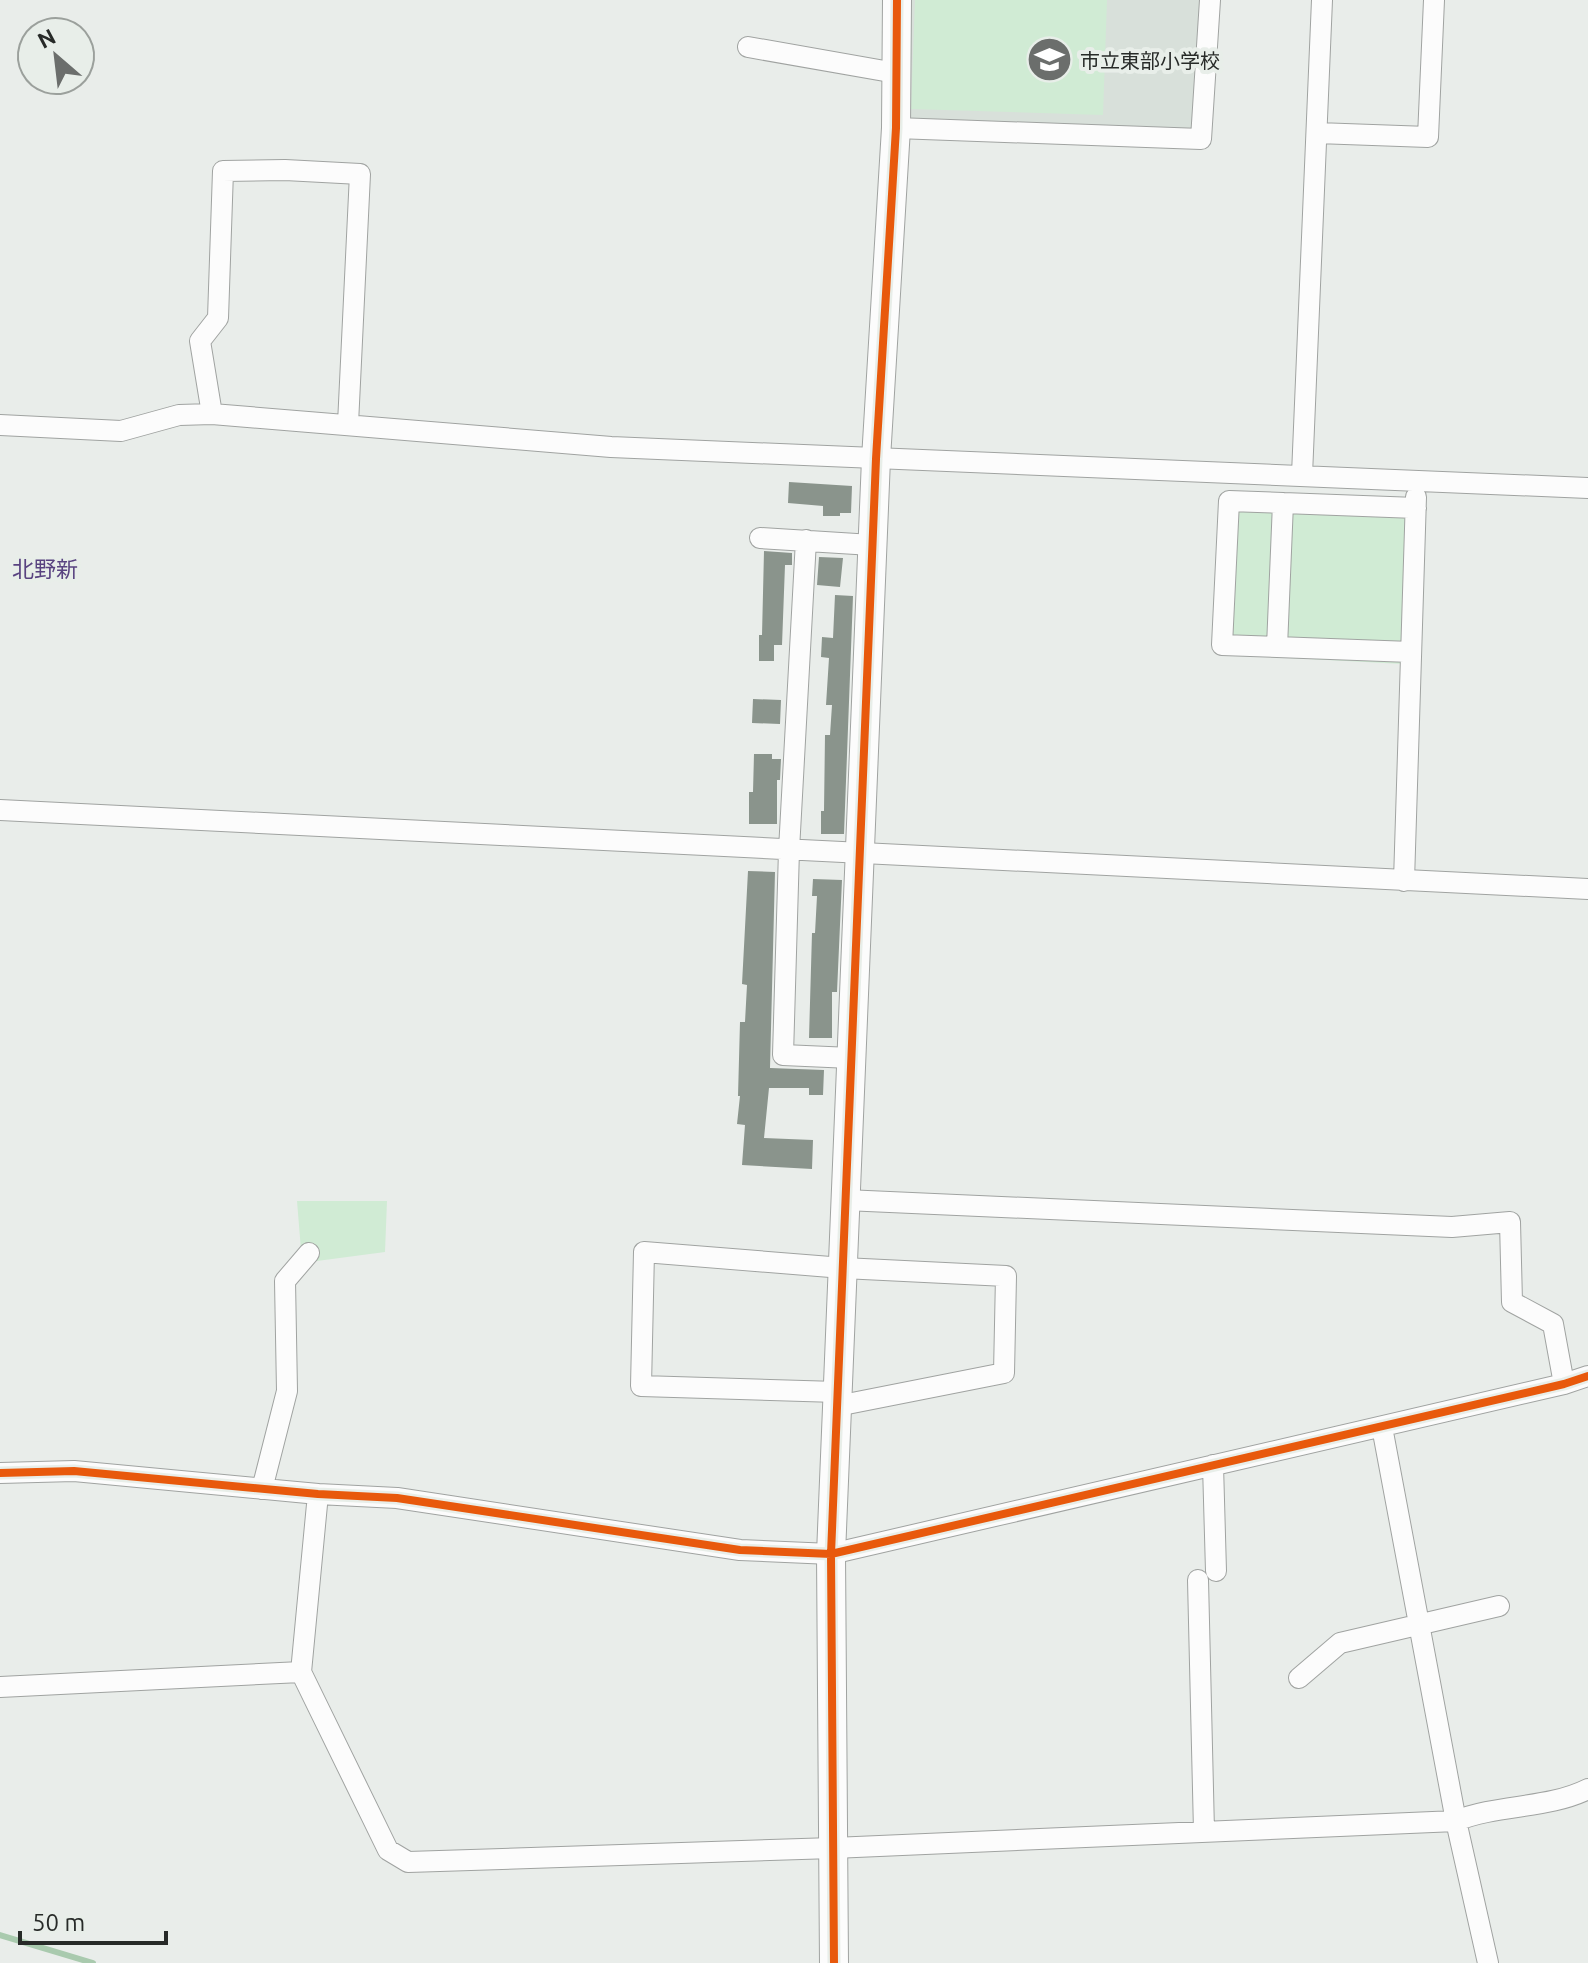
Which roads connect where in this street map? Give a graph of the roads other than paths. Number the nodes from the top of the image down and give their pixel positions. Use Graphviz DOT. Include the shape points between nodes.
graph roads {
  1 [pos="897,0"];
  2 [pos="1210,0"];
  3 [pos="1322,0"];
  4 [pos="1434,0"];
  5 [pos="748,47"];
  6 [pos="896,73"];
  7 [pos="896,128"];
  8 [pos="1317,133"];
  9 [pos="212,414"];
  10 [pos="348,424"];
  11 [pos="0,425"];
  12 [pos="876,459"];
  13 [pos="1302,475"];
  14 [pos="1416,482"];
  15 [pos="1588,488"];
  16 [pos="1283,503"];
  17 [pos="1416,508"];
  18 [pos="760,538"];
  19 [pos="806,540"];
  20 [pos="872,545"];
  21 [pos="1277,647"];
  22 [pos="1411,652"];
  23 [pos="0,810"];
  24 [pos="789,850"];
  25 [pos="859,854"];
  26 [pos="1404,881"];
  27 [pos="1588,889"];
  28 [pos="851,1058"];
  29 [pos="845,1200"];
  30 [pos="309,1253"];
  31 [pos="843,1268"];
  32 [pos="1588,1376"];
  33 [pos="1564,1384"];
  34 [pos="837,1399"];
  35 [pos="1382,1427"];
  36 [pos="1213,1465"];
  37 [pos="0,1473"];
  38 [pos="262,1489"];
  39 [pos="318,1494"];
  40 [pos="831,1554"];
  41 [pos="1499,1606"];
  42 [pos="1420,1626"];
  43 [pos="301,1672"];
  44 [pos="1299,1678"];
  45 [pos="0,1687"];
  46 [pos="1588,1789"];
  47 [pos="1456,1821"];
  48 [pos="1204,1831"];
  49 [pos="833,1848"];
  50 [pos="834,1963"];
  51 [pos="1488,1963"];
  1 -- 6 [label="street"];
  2 -- 7 [label="street" via="1201,139"];
  3 -- 8 [label="street"];
  4 -- 8 [label="street" via="1428,137"];
  5 -- 6 [label="street"];
  6 -- 7 [label="street"];
  7 -- 12 [label="street"];
  8 -- 13 [label="street"];
  9 -- 10 [label="street"];
  9 -- 10 [label="street" via="200,341 218,318 223,171 360,174"];
  9 -- 11 [label="street" via="179,415 121,431"];
  10 -- 12 [label="street" via="611,447"];
  12 -- 13 [label="street"];
  12 -- 20 [label="street"];
  13 -- 14 [label="street"];
  14 -- 15 [label="street"];
  14 -- 17 [label="street"];
  16 -- 17 [label="street"];
  16 -- 21 [label="street"];
  16 -- 21 [label="street" via="1229,501 1222,645"];
  17 -- 22 [label="street"];
  18 -- 19 [label="street"];
  19 -- 20 [label="street"];
  19 -- 24 [label="street"];
  20 -- 25 [label="street"];
  21 -- 22 [label="street"];
  22 -- 26 [label="street"];
  23 -- 24 [label="street"];
  24 -- 25 [label="street"];
  24 -- 28 [label="street" via="783,1055"];
  25 -- 26 [label="street"];
  25 -- 28 [label="street"];
  26 -- 27 [label="street"];
  28 -- 29 [label="street"];
  29 -- 31 [label="street"];
  29 -- 33 [label="street" via="1452,1227 1510,1222 1512,1302 1553,1324"];
  30 -- 38 [label="street" via="285,1281 287,1391"];
  31 -- 34 [label="street"];
  31 -- 34 [label="street" via="1006,1276 1004,1373"];
  31 -- 34 [label="street" via="644,1252 641,1386"];
  32 -- 33 [label="street"];
  33 -- 35 [label="street"];
  34 -- 40 [label="street"];
  35 -- 36 [label="street"];
  35 -- 42 [label="street"];
  36 -- 40 [label="street"];
  36 -- 48 [label="street"];
  37 -- 38 [label="street" via="74,1471"];
  38 -- 39 [label="street"];
  39 -- 40 [label="street" via="397,1498 740,1550"];
  39 -- 43 [label="street"];
  40 -- 49 [label="street"];
  41 -- 42 [label="street"];
  42 -- 44 [label="street" via="1340,1643"];
  42 -- 47 [label="street"];
  43 -- 45 [label="street"];
  43 -- 49 [label="street" via="388,1850 408,1862"];
  46 -- 47 [label="street" via="1572,1797 1478,1812"];
  47 -- 48 [label="street"];
  47 -- 51 [label="street"];
  48 -- 49 [label="street"];
  49 -- 50 [label="street"];
}
